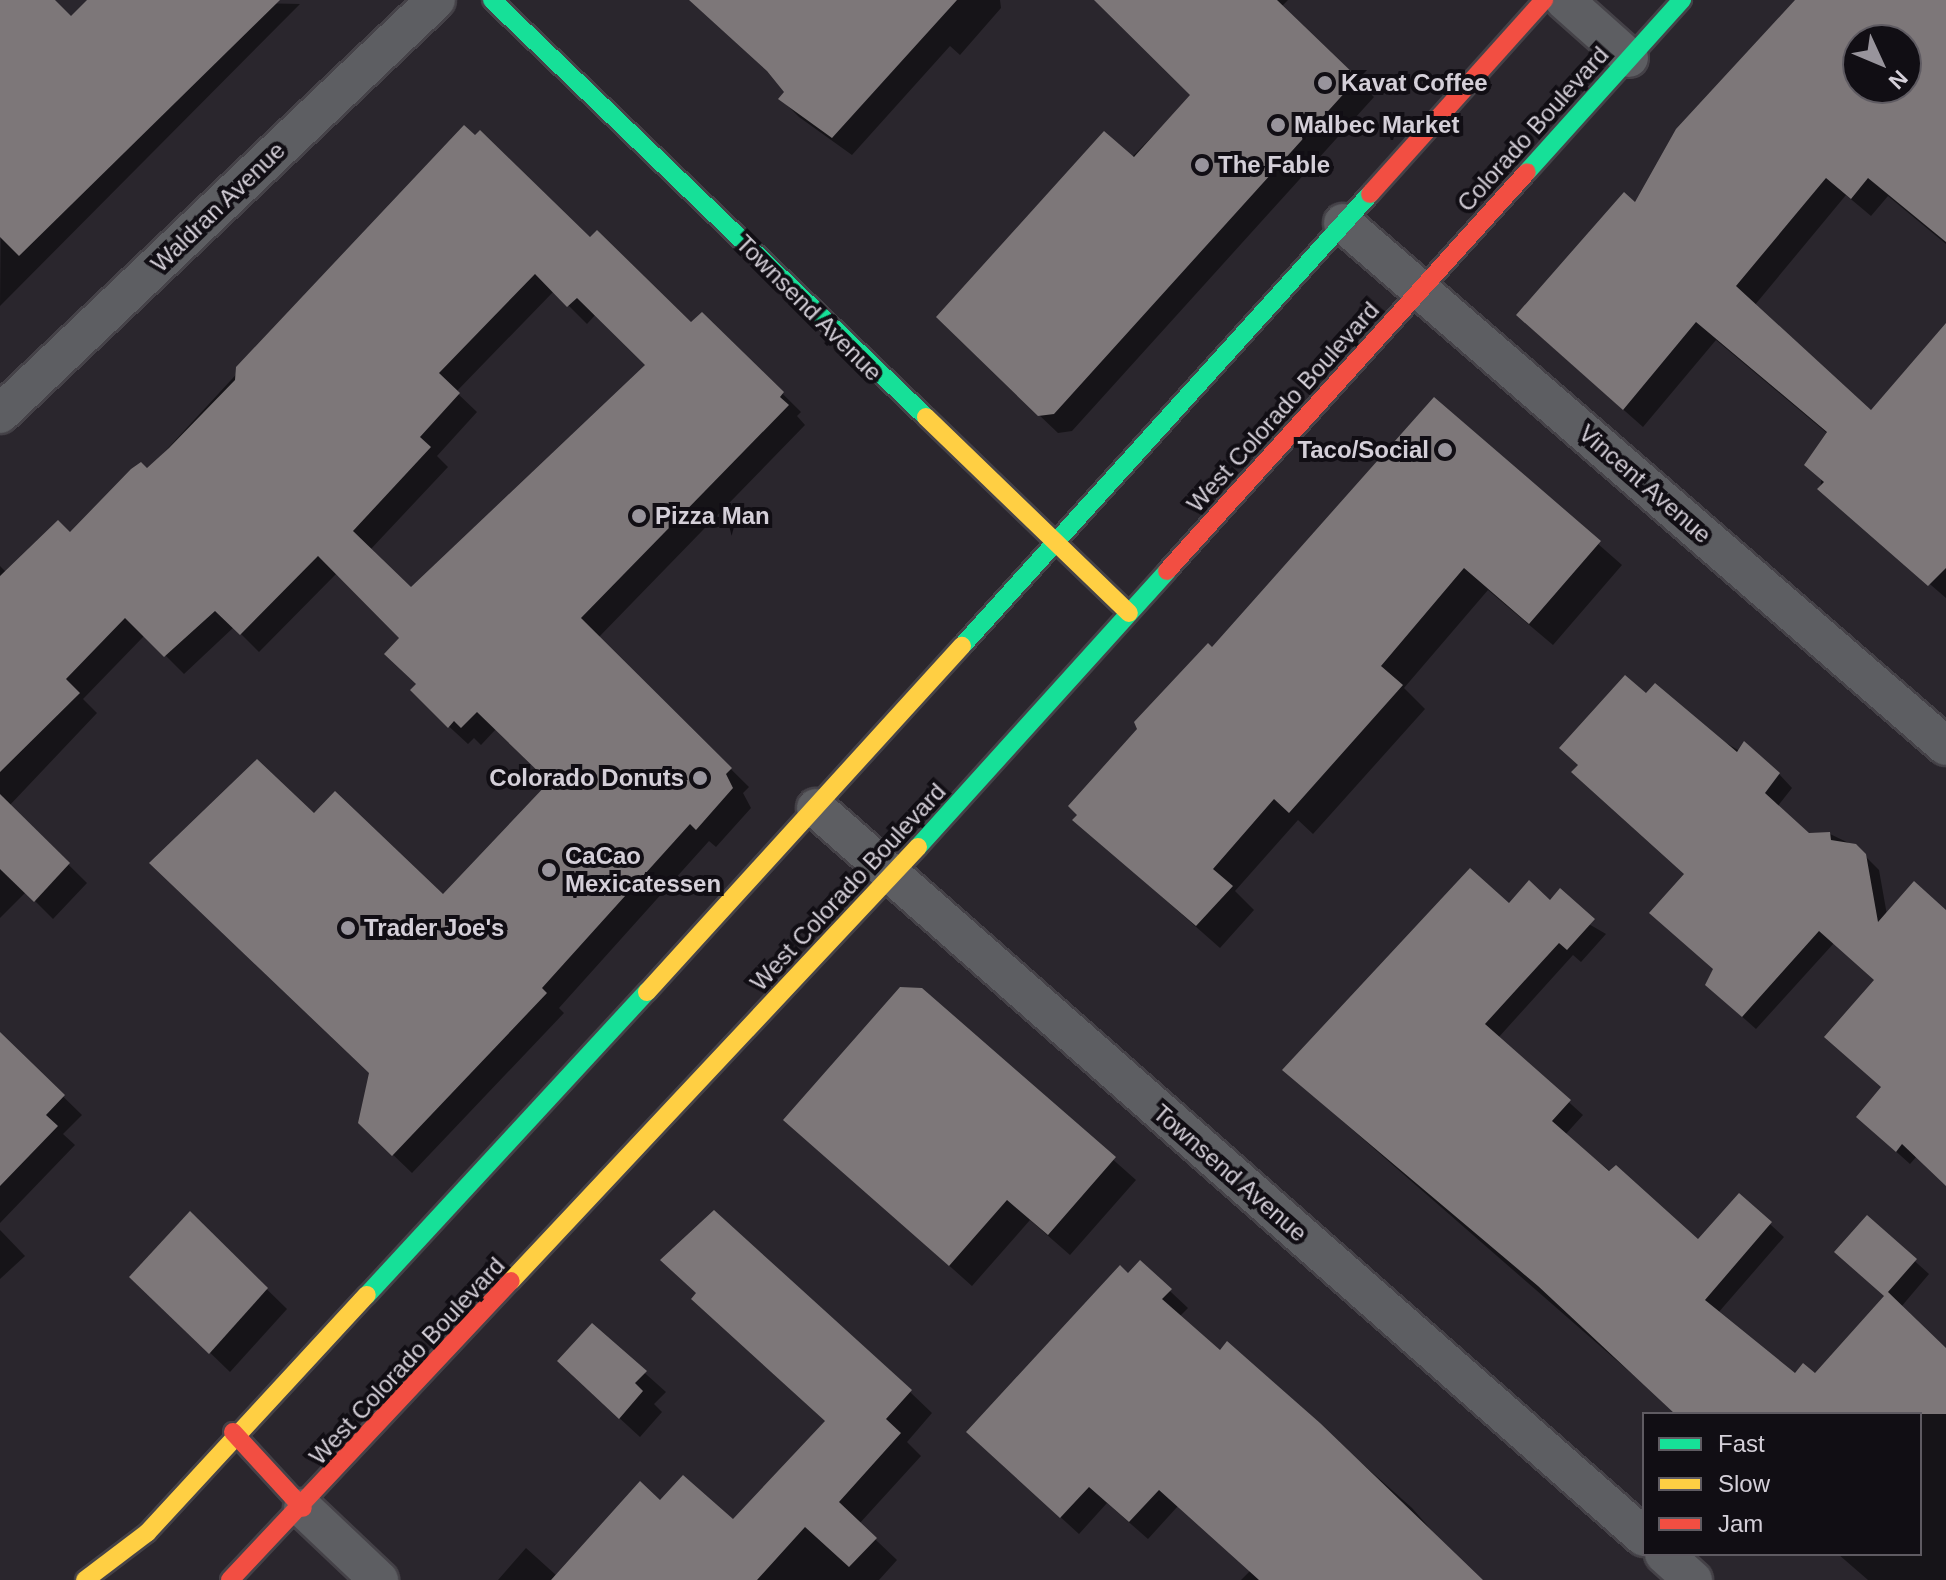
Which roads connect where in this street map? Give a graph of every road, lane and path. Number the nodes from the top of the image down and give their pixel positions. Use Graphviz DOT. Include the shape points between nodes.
graph roads {
  1 [pos="436,0"];
  2 [pos="492,0"];
  3 [pos="1544,0"];
  4 [pos="1564,0"];
  5 [pos="1682,0"];
  6 [pos="1629,58"];
  7 [pos="1343,223"];
  8 [pos="1420,291"];
  9 [pos="0,414"];
  10 [pos="1052,546"];
  11 [pos="1129,613"];
  12 [pos="1946,746"];
  13 [pos="816,808"];
  14 [pos="892,876"];
  15 [pos="233,1432"];
  16 [pos="303,1508"];
  17 [pos="1642,1535"];
  18 [pos="1666,1556"];
  19 [pos="85,1580"];
  20 [pos="230,1580"];
  21 [pos="379,1580"];
  22 [pos="1693,1580"];
  1 -- 9 [label="street, Waldran Avenue"];
  2 -- 10 [label="main road, Townsend Avenue"];
  3 -- 7 [label="main road"];
  4 -- 6 [label="street"];
  5 -- 6 [label="main road, Colorado Boulevard"];
  6 -- 8 [label="main road, Colorado Boulevard"];
  7 -- 8 [label="street, Vincent Avenue"];
  7 -- 10 [label="main road"];
  8 -- 11 [label="main road, West Colorado Boulevard"];
  8 -- 12 [label="street, Vincent Avenue"];
  10 -- 11 [label="main road, Townsend Avenue"];
  10 -- 13 [label="main road"];
  11 -- 14 [label="main road, West Colorado Boulevard"];
  13 -- 14 [label="street, Townsend Avenue"];
  13 -- 15 [label="main road"];
  14 -- 16 [label="main road, West Colorado Boulevard"];
  14 -- 17 [label="street, Townsend Avenue"];
  15 -- 16 [label="main road"];
  15 -- 19 [label="main road" via="147,1533"];
  16 -- 20 [label="main road"];
  16 -- 21 [label="street"];
  18 -- 22 [label="street"];
}
